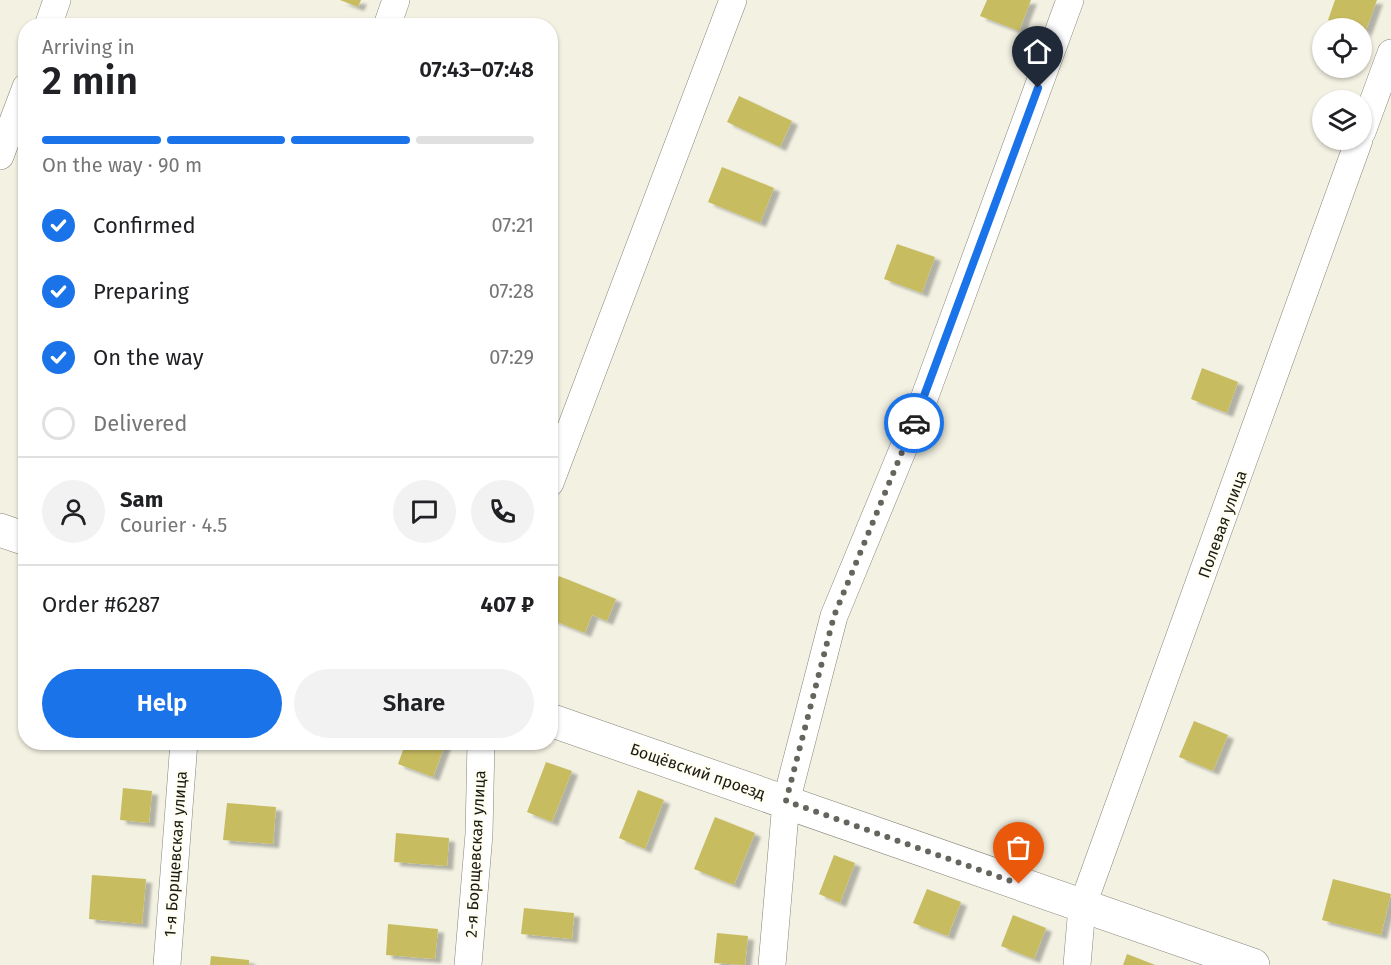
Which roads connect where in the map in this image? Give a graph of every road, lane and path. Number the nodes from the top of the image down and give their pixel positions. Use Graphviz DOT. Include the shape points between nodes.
graph roads {
  1 [pos="57,0"];
  2 [pos="396,0"];
  3 [pos="733,0"];
  4 [pos="1070,0"];
  5 [pos="51,18"];
  6 [pos="390,18"];
  7 [pos="1391,53"];
  8 [pos="1372,105"];
  9 [pos="18,108"];
  10 [pos="1355,150"];
  11 [pos="0,156"];
  12 [pos="558,462"];
  13 [pos="0,530"];
  14 [pos="18,536"];
  15 [pos="558,723"];
  16 [pos="183,750"];
  17 [pos="481,750"];
  18 [pos="786,801"];
  19 [pos="1082,907"];
  20 [pos="167,965"];
  21 [pos="468,965"];
  22 [pos="772,965"];
  23 [pos="1077,965"];
  24 [pos="1253,965"];
  1 -- 5 [label="street"];
  2 -- 6 [label="street"];
  3 -- 12 [label="street"];
  4 -- 18 [label="street" via="925,396 834,616"];
  7 -- 8 [label="street"];
  9 -- 11 [label="street"];
  10 -- 19 [label="street, Полевая улица"];
  13 -- 14 [label="street"];
  15 -- 18 [label="street, Бощёвский проезд"];
  16 -- 20 [label="street, 1-я Борщевская улица"];
  17 -- 21 [label="street, 2-я Борщевская улица" via="479,834"];
  18 -- 19 [label="street, Бощёвский проезд"];
  18 -- 22 [label="street"];
  19 -- 23 [label="street, Полевая улица"];
  19 -- 24 [label="street, Бощёвский проезд"];
}
